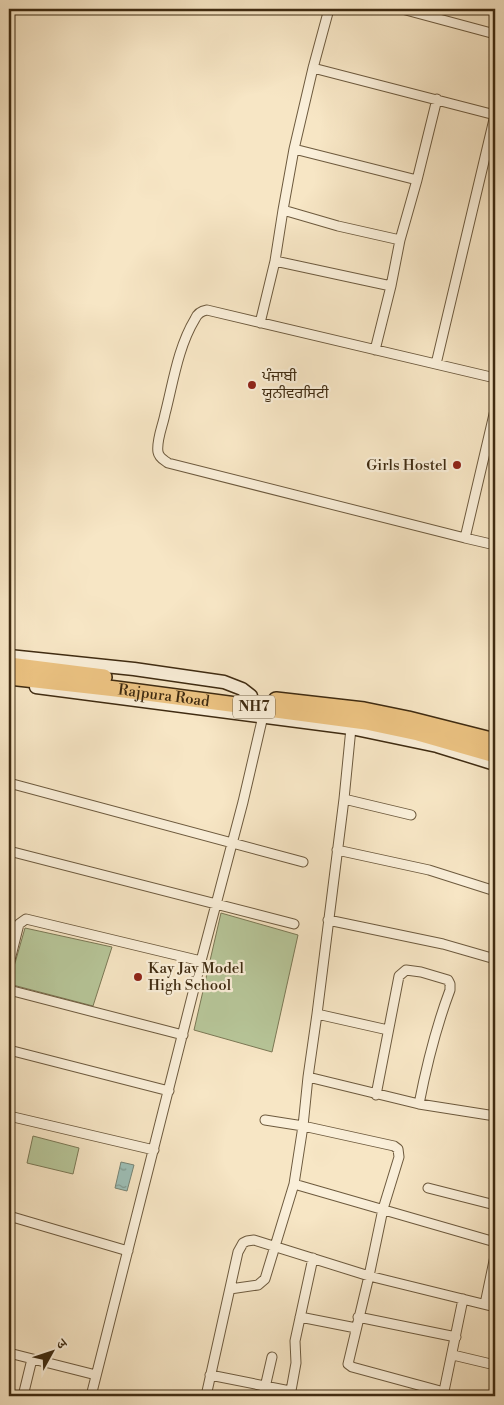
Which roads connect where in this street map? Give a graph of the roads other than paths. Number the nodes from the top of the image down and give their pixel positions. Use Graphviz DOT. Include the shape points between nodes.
graph roads {
  1 [pos="328,9"];
  2 [pos="402,9"];
  3 [pos="495,34"];
  4 [pos="313,68"];
  5 [pos="436,99"];
  6 [pos="294,149"];
  7 [pos="416,180"];
  8 [pos="282,210"];
  9 [pos="400,240"];
  10 [pos="276,260"];
  11 [pos="391,286"];
  12 [pos="260,323"];
  13 [pos="375,350"];
  14 [pos="436,364"];
  15 [pos="495,378"];
  16 [pos="495,410"];
  17 [pos="491,447"];
  18 [pos="465,538"];
  19 [pos="495,546"];
  20 [pos="9,656"];
  21 [pos="9,665"];
  22 [pos="9,677"];
  23 [pos="9,684"];
  24 [pos="251,696"];
  25 [pos="263,716"];
  26 [pos="408,719"];
  27 [pos="350,728"];
  28 [pos="495,735"];
  29 [pos="495,741"];
  30 [pos="452,746"];
  31 [pos="495,755"];
  32 [pos="495,764"];
  33 [pos="9,784"];
  34 [pos="344,799"];
  35 [pos="411,815"];
  36 [pos="232,844"];
  37 [pos="337,850"];
  38 [pos="9,851"];
  39 [pos="303,862"];
  40 [pos="495,891"];
  41 [pos="216,905"];
  42 [pos="328,920"];
  43 [pos="294,924"];
  44 [pos="495,959"];
  45 [pos="201,961"];
  46 [pos="9,964"];
  47 [pos="9,990"];
  48 [pos="317,1014"];
  49 [pos="388,1030"];
  50 [pos="183,1035"];
  51 [pos="9,1050"];
  52 [pos="308,1077"];
  53 [pos="169,1091"];
  54 [pos="376,1095"];
  55 [pos="419,1104"];
  56 [pos="9,1116"];
  57 [pos="495,1116"];
  58 [pos="265,1120"];
  59 [pos="303,1126"];
  60 [pos="154,1150"];
  61 [pos="294,1184"];
  62 [pos="428,1188"];
  63 [pos="495,1205"];
  64 [pos="383,1210"];
  65 [pos="9,1216"];
  66 [pos="495,1242"];
  67 [pos="276,1246"];
  68 [pos="128,1251"];
  69 [pos="495,1256"];
  70 [pos="313,1258"];
  71 [pos="369,1276"];
  72 [pos="230,1289"];
  73 [pos="463,1299"];
  74 [pos="485,1304"];
  75 [pos="495,1307"];
  76 [pos="300,1316"];
  77 [pos="358,1316"];
  78 [pos="356,1328"];
  79 [pos="456,1337"];
  80 [pos="9,1353"];
  81 [pos="453,1355"];
  82 [pos="272,1357"];
  83 [pos="32,1359"];
  84 [pos="495,1366"];
  85 [pos="96,1375"];
  86 [pos="210,1376"];
  87 [pos="265,1386"];
  88 [pos="290,1394"];
  89 [pos="444,1394"];
  90 [pos="23,1396"];
  91 [pos="91,1396"];
  92 [pos="206,1396"];
  93 [pos="262,1396"];
  1 -- 4 [label="street"];
  2 -- 3 [label="street"];
  4 -- 5 [label="street"];
  4 -- 6 [label="street"];
  5 -- 7 [label="street"];
  5 -- 14 [label="street" via="495,115"];
  6 -- 7 [label="street"];
  6 -- 8 [label="street"];
  7 -- 9 [label="street"];
  8 -- 9 [label="street"];
  8 -- 10 [label="street"];
  9 -- 11 [label="street"];
  10 -- 11 [label="street"];
  10 -- 12 [label="street"];
  11 -- 13 [label="street"];
  12 -- 13 [label="street"];
  12 -- 18 [label="street" via="207,310 195,318 183,347 162,427 158,450 163,460"];
  13 -- 14 [label="street"];
  14 -- 15 [label="street"];
  16 -- 17 [label="street"];
  17 -- 18 [label="street"];
  18 -- 19 [label="street"];
  20 -- 24 [label="street" via="224,682"];
  21 -- 24 [label="highway, Rajpura Road / NH7"];
  22 -- 30 [label="highway, Rajpura Road / NH7" via="366,722"];
  23 -- 25 [label="street"];
  24 -- 26 [label="highway, Rajpura Road / NH7" via="364,710"];
  25 -- 27 [label="street"];
  25 -- 36 [label="street"];
  26 -- 28 [label="street" via="437,720"];
  26 -- 29 [label="highway, Rajpura Road / NH7"];
  27 -- 30 [label="street"];
  27 -- 34 [label="street"];
  30 -- 31 [label="highway, Rajpura Road / NH7"];
  30 -- 32 [label="street"];
  33 -- 36 [label="street"];
  34 -- 35 [label="street"];
  34 -- 37 [label="street"];
  36 -- 39 [label="street"];
  36 -- 41 [label="street"];
  37 -- 40 [label="street" via="428,870"];
  37 -- 42 [label="street"];
  38 -- 41 [label="street"];
  41 -- 43 [label="street"];
  41 -- 45 [label="street"];
  42 -- 44 [label="street" via="443,944"];
  42 -- 48 [label="street"];
  45 -- 46 [label="street" via="26,919 19,924"];
  45 -- 50 [label="street"];
  47 -- 50 [label="street"];
  48 -- 49 [label="street"];
  48 -- 52 [label="street"];
  49 -- 54 [label="street"];
  49 -- 55 [label="street" via="399,976 403,972 421,972 448,980 450,990 431,1047"];
  50 -- 53 [label="street"];
  51 -- 53 [label="street"];
  52 -- 54 [label="street"];
  52 -- 59 [label="street"];
  53 -- 60 [label="street"];
  54 -- 55 [label="street"];
  55 -- 57 [label="street"];
  56 -- 60 [label="street"];
  58 -- 59 [label="street"];
  59 -- 61 [label="street"];
  59 -- 64 [label="street" via="398,1149 399,1157"];
  60 -- 68 [label="street"];
  61 -- 64 [label="street"];
  61 -- 67 [label="street"];
  62 -- 63 [label="street"];
  64 -- 66 [label="street"];
  64 -- 71 [label="street"];
  65 -- 68 [label="street"];
  67 -- 70 [label="street"];
  67 -- 72 [label="street" via="263,1282"];
  67 -- 72 [label="street" via="254,1240 243,1243"];
  68 -- 85 [label="street"];
  69 -- 74 [label="street"];
  70 -- 71 [label="street"];
  70 -- 76 [label="street"];
  71 -- 73 [label="street"];
  71 -- 77 [label="street"];
  72 -- 86 [label="street"];
  73 -- 74 [label="street"];
  73 -- 79 [label="street"];
  74 -- 75 [label="street"];
  76 -- 78 [label="street"];
  76 -- 88 [label="street"];
  77 -- 78 [label="street"];
  77 -- 79 [label="street"];
  78 -- 89 [label="street" via="349,1365"];
  79 -- 81 [label="street"];
  80 -- 83 [label="street"];
  81 -- 84 [label="street"];
  81 -- 89 [label="street"];
  82 -- 87 [label="street"];
  83 -- 85 [label="street"];
  83 -- 90 [label="street"];
  85 -- 91 [label="street"];
  86 -- 87 [label="street"];
  86 -- 92 [label="street"];
  87 -- 88 [label="street"];
  87 -- 93 [label="street"];
}
